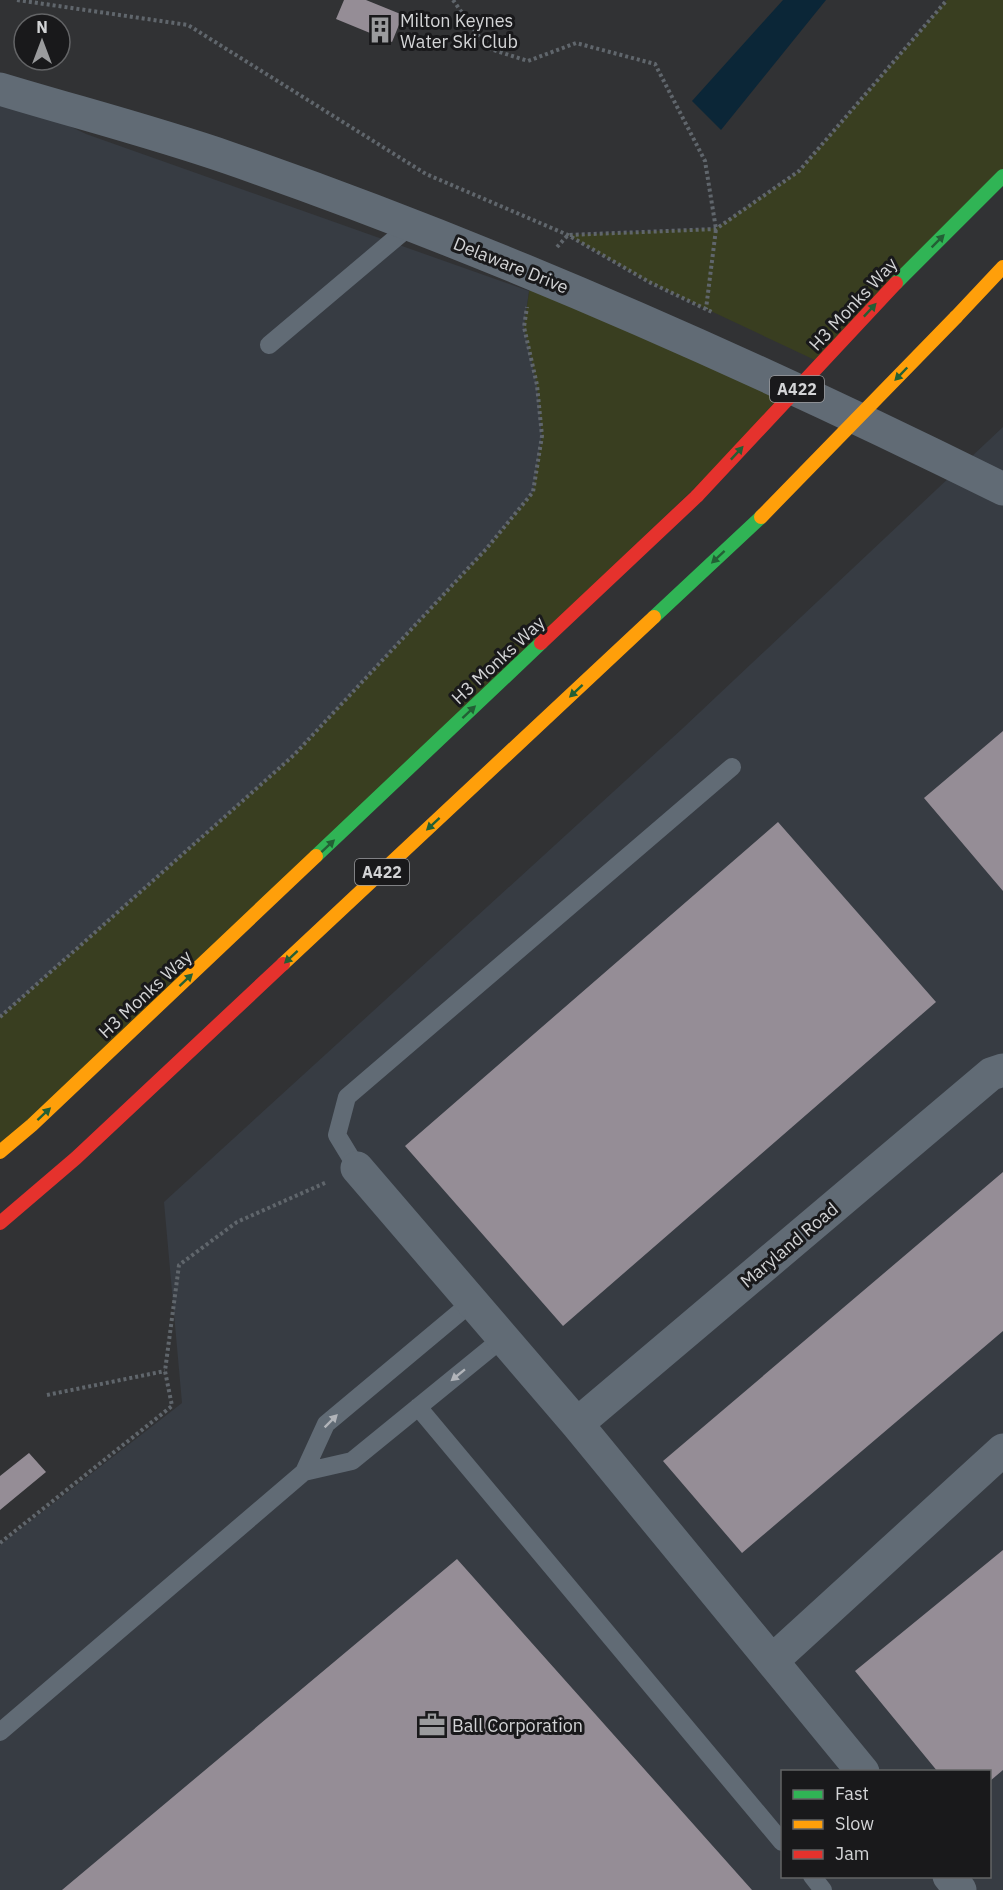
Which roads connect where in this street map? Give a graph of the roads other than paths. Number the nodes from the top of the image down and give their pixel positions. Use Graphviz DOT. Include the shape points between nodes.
graph roads {
  1 [pos="0,89"];
  2 [pos="1003,176"];
  3 [pos="410,226"];
  4 [pos="1003,267"];
  5 [pos="269,345"];
  6 [pos="1003,489"];
  7 [pos="732,767"];
  8 [pos="1003,1070"];
  9 [pos="0,1152"];
  10 [pos="357,1168"];
  11 [pos="0,1223"];
  12 [pos="472,1302"];
  13 [pos="503,1338"];
  14 [pos="418,1407"];
  15 [pos="577,1424"];
  16 [pos="1003,1450"];
  17 [pos="304,1472"];
  18 [pos="772,1661"];
  19 [pos="0,1732"];
  20 [pos="861,1770"];
  21 [pos="781,1840"];
  22 [pos="814,1878"];
  23 [pos="951,1878"];
  24 [pos="823,1890"];
  25 [pos="960,1890"];
  1 -- 3 [label="street, Delaware Drive" via="228,157"];
  9 -- 2 [label="main road, H3 Monks Way / A422, one-way, bridge" via="697,496 896,283"];
  3 -- 5 [label="lane"];
  3 -- 6 [label="street, Delaware Drive" via="532,272 830,403"];
  4 -- 11 [label="main road, A422, one-way, bridge" via="761,517 76,1158"];
  7 -- 10 [label="lane" via="347,1097 337,1135"];
  8 -- 15 [label="street, Maryland Road" via="991,1074"];
  10 -- 12 [label="street"];
  12 -- 13 [label="street"];
  17 -- 12 [label="lane, one-way" via="326,1424"];
  13 -- 14 [label="lane, one-way"];
  13 -- 15 [label="street"];
  14 -- 17 [label="lane" via="352,1461"];
  14 -- 21 [label="lane"];
  15 -- 18 [label="street"];
  16 -- 18 [label="street"];
  17 -- 19 [label="lane"];
  18 -- 20 [label="street"];
  22 -- 24 [label="lane"];
  23 -- 25 [label="street"];
}
